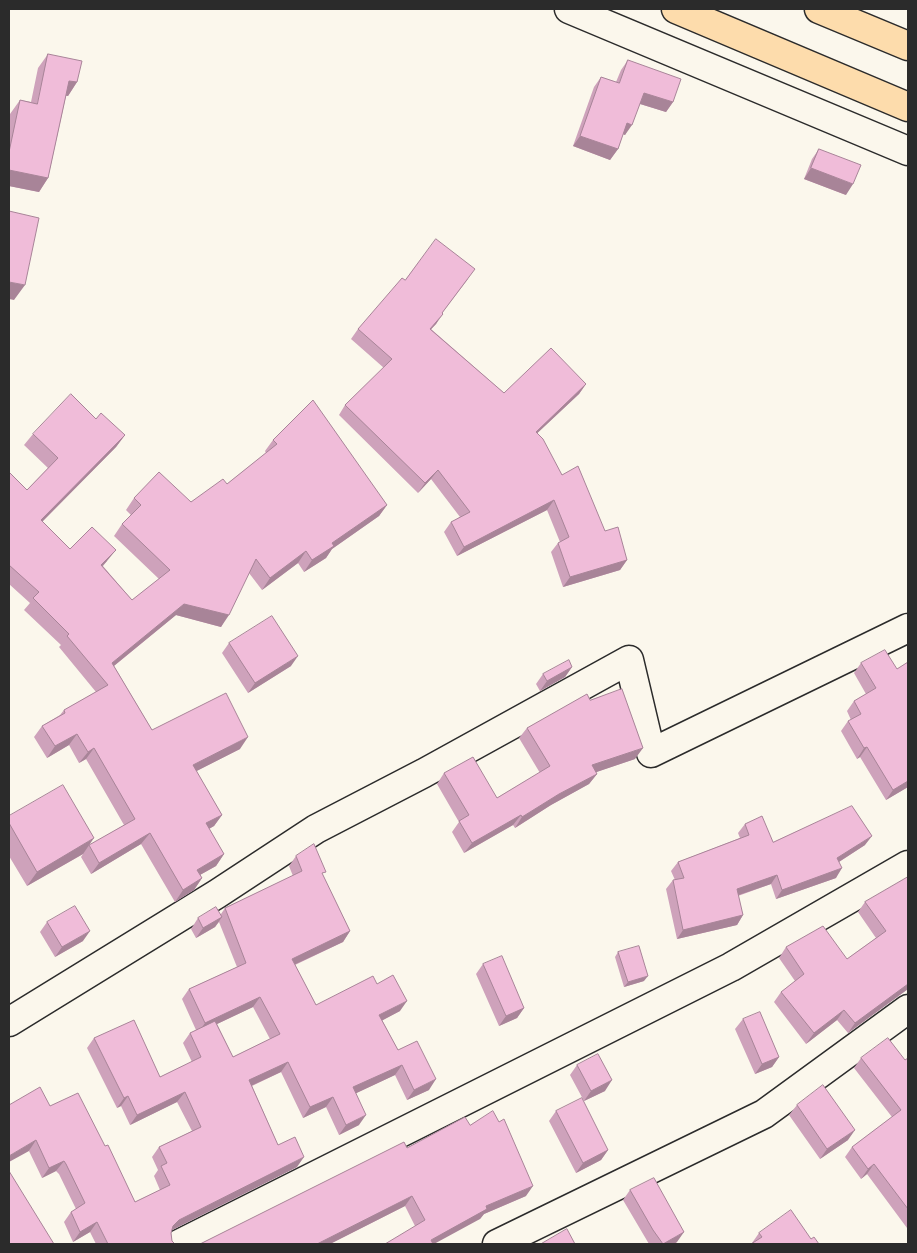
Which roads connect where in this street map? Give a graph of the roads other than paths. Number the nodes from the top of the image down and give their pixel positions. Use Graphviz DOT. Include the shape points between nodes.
graph roads {
  1 [pos="569,9"];
  2 [pos="676,9"];
  3 [pos="819,9"];
  4 [pos="908,46"];
  5 [pos="908,107"];
  6 [pos="908,151"];
  7 [pos="908,628"];
  8 [pos="908,865"];
  9 [pos="908,1009"];
  10 [pos="9,1022"];
  11 [pos="180,1244"];
  12 [pos="497,1244"];
  1 -- 6 [label="street"];
  2 -- 5 [label="main road"];
  3 -- 4 [label="main road"];
  7 -- 10 [label="street" via="651,754 629,660 316,829"];
  8 -- 11 [label="street" via="731,967"];
  9 -- 12 [label="street" via="764,1114"];
}
